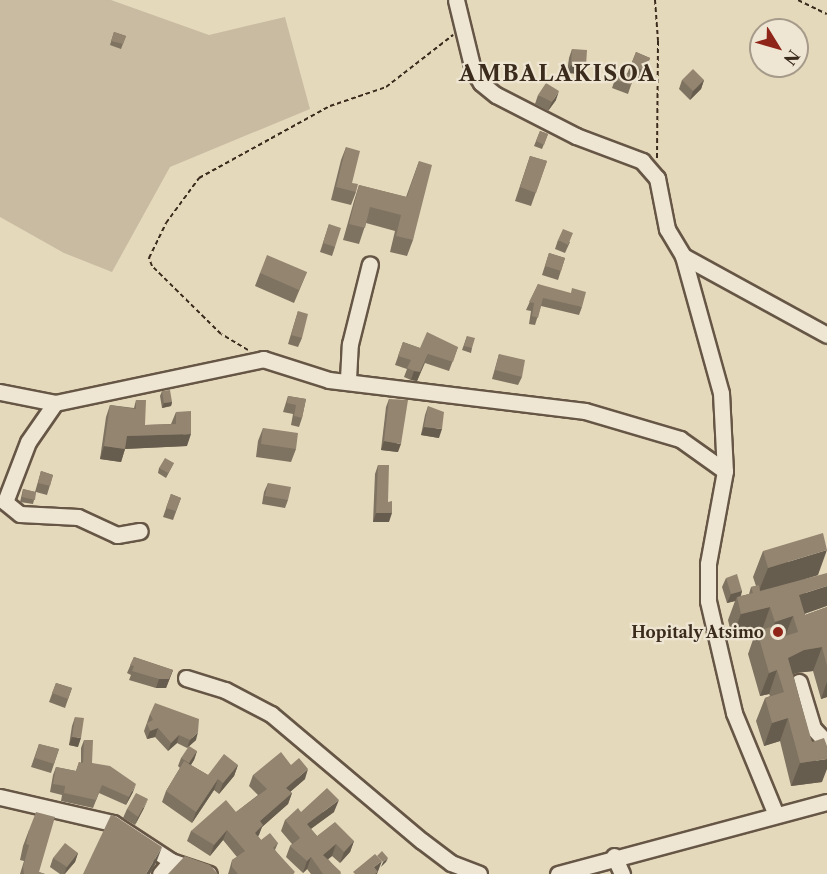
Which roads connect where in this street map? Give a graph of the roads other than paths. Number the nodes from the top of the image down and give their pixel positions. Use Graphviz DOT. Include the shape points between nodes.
graph roads {
  1 [pos="456,0"];
  2 [pos="683,256"];
  3 [pos="370,264"];
  4 [pos="827,335"];
  5 [pos="348,379"];
  6 [pos="0,392"];
  7 [pos="56,403"];
  8 [pos="725,471"];
  9 [pos="140,531"];
  10 [pos="186,678"];
  11 [pos="799,682"];
  12 [pos="827,743"];
  13 [pos="0,797"];
  14 [pos="827,802"];
  15 [pos="776,815"];
  16 [pos="614,856"];
  17 [pos="171,861"];
  18 [pos="160,874"];
  19 [pos="209,874"];
  20 [pos="479,874"];
  21 [pos="558,874"];
  22 [pos="622,874"];
  1 -- 2 [label="street" via="473,70 496,95 576,136 642,161 657,178 667,229"];
  2 -- 4 [label="street"];
  2 -- 8 [label="street" via="721,393"];
  3 -- 5 [label="street" via="350,344"];
  5 -- 7 [label="street" via="329,380 263,359"];
  5 -- 8 [label="street" via="585,411 680,439"];
  6 -- 7 [label="street"];
  7 -- 9 [label="street" via="28,442 5,502 20,513 78,517 117,534"];
  8 -- 15 [label="street" via="708,564 708,601 734,713"];
  10 -- 20 [label="street" via="225,690 271,714 422,841 451,863"];
  11 -- 12 [label="street" via="813,728"];
  13 -- 17 [label="street" via="113,824"];
  14 -- 15 [label="street"];
  15 -- 16 [label="street"];
  16 -- 21 [label="street"];
  16 -- 22 [label="street"];
  17 -- 18 [label="street"];
  17 -- 19 [label="street"];
}
